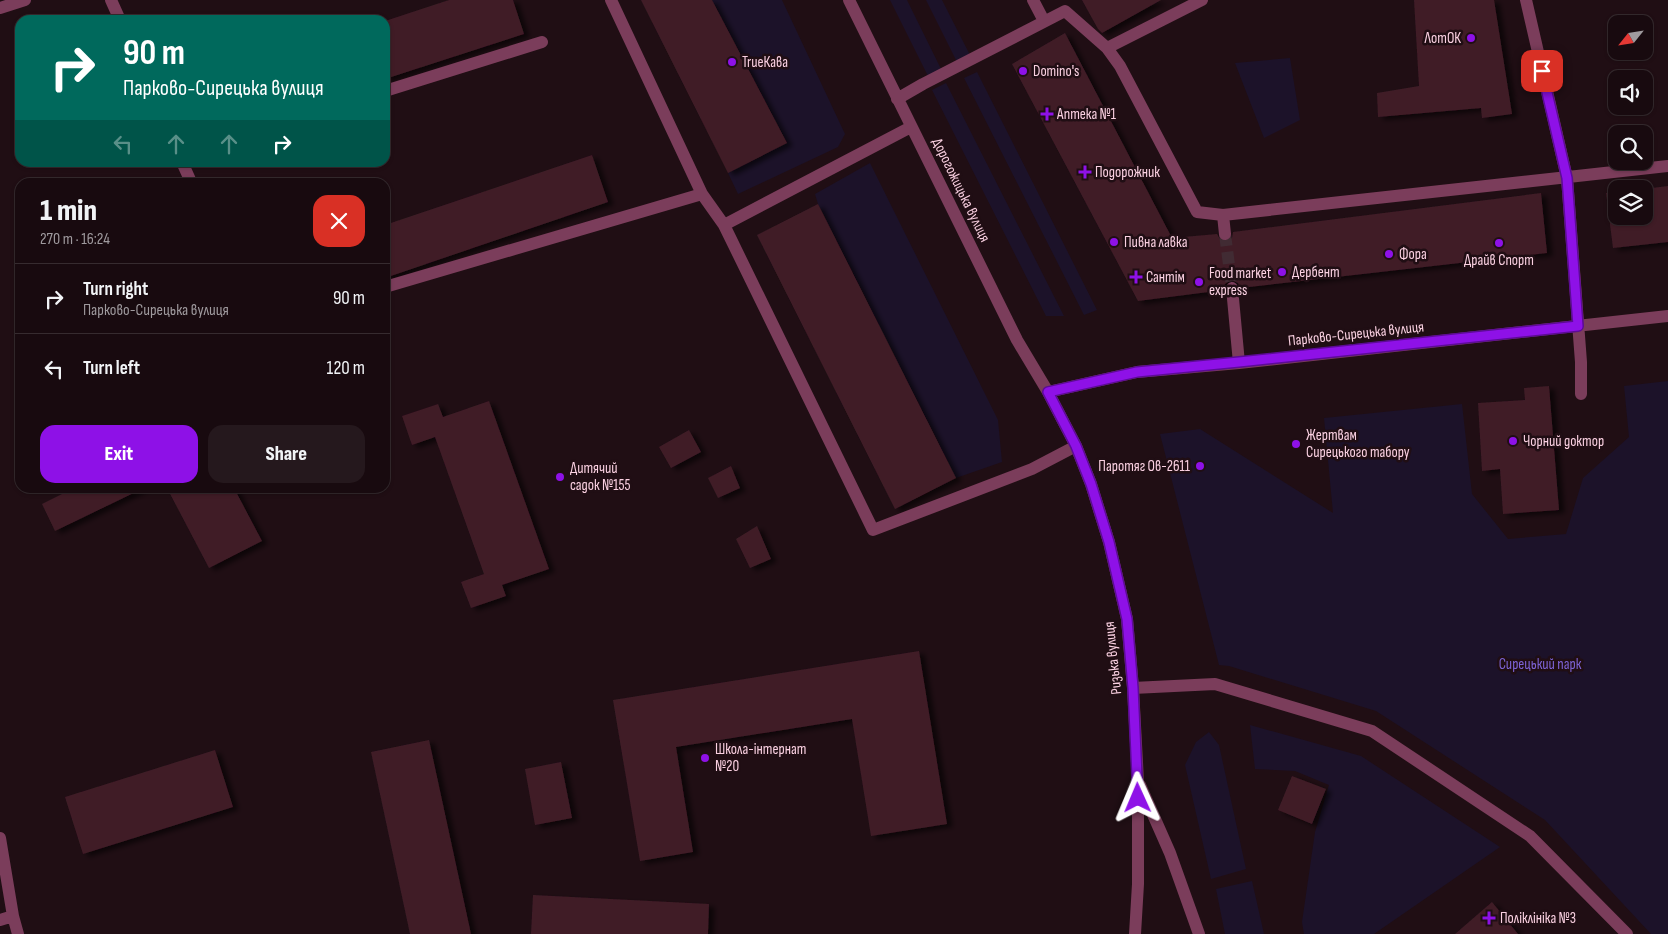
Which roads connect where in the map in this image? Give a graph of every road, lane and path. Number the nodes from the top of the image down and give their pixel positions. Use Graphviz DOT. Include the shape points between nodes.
graph roads {
  1 [pos="25,0"];
  2 [pos="111,0"];
  3 [pos="611,0"];
  4 [pos="849,0"];
  5 [pos="1033,0"];
  6 [pos="1202,0"];
  7 [pos="1526,0"];
  8 [pos="0,8"];
  9 [pos="118,15"];
  10 [pos="1044,21"];
  11 [pos="542,42"];
  12 [pos="1107,48"];
  13 [pos="390,89"];
  14 [pos="897,99"];
  15 [pos="911,127"];
  16 [pos="1668,166"];
  17 [pos="1567,178"];
  18 [pos="702,194"];
  19 [pos="1223,215"];
  20 [pos="724,225"];
  21 [pos="1225,234"];
  22 [pos="390,286"];
  23 [pos="1232,288"];
  24 [pos="1668,316"];
  25 [pos="1578,326"];
  26 [pos="1239,362"];
  27 [pos="1048,392"];
  28 [pos="1581,394"];
  29 [pos="1076,446"];
  30 [pos="1133,688"];
  31 [pos="1138,781"];
  32 [pos="0,838"];
  33 [pos="13,916"];
  34 [pos="0,920"];
  35 [pos="18,934"];
  36 [pos="1134,934"];
  37 [pos="1199,934"];
  38 [pos="1627,934"];
  1 -- 8 [label="street"];
  2 -- 9 [label="street"];
  3 -- 18 [label="street"];
  4 -- 14 [label="street, Дорогожицька вулиця"];
  5 -- 10 [label="street"];
  6 -- 12 [label="street"];
  7 -- 17 [label="street"];
  10 -- 12 [label="street" via="1065,10"];
  10 -- 14 [label="street"];
  11 -- 13 [label="street"];
  12 -- 19 [label="street" via="1120,66 1197,212"];
  14 -- 15 [label="street, Дорогожицька вулиця"];
  15 -- 20 [label="street"];
  15 -- 27 [label="street, Дорогожицька вулиця" via="1017,340"];
  16 -- 17 [label="street"];
  17 -- 19 [label="street"];
  17 -- 25 [label="street"];
  18 -- 20 [label="street"];
  18 -- 22 [label="street"];
  19 -- 21 [label="street"];
  20 -- 29 [label="street" via="873,530 1032,469"];
  23 -- 26 [label="street"];
  24 -- 25 [label="street, Парково-Сирецька вулиця"];
  25 -- 26 [label="street, Парково-Сирецька вулиця"];
  25 -- 28 [label="street"];
  26 -- 27 [label="street, Парково-Сирецька вулиця" via="1137,372"];
  27 -- 29 [label="street, Ризька вулиця"];
  29 -- 30 [label="street, Ризька вулиця" via="1109,542 1127,619"];
  30 -- 31 [label="street, Ризька вулиця"];
  30 -- 38 [label="street" via="1215,684 1372,732 1530,836"];
  31 -- 36 [label="street, Ризька вулиця" via="1138,884"];
  31 -- 37 [label="street" via="1170,853"];
  32 -- 33 [label="street"];
  33 -- 34 [label="street"];
  33 -- 35 [label="street"];
}
